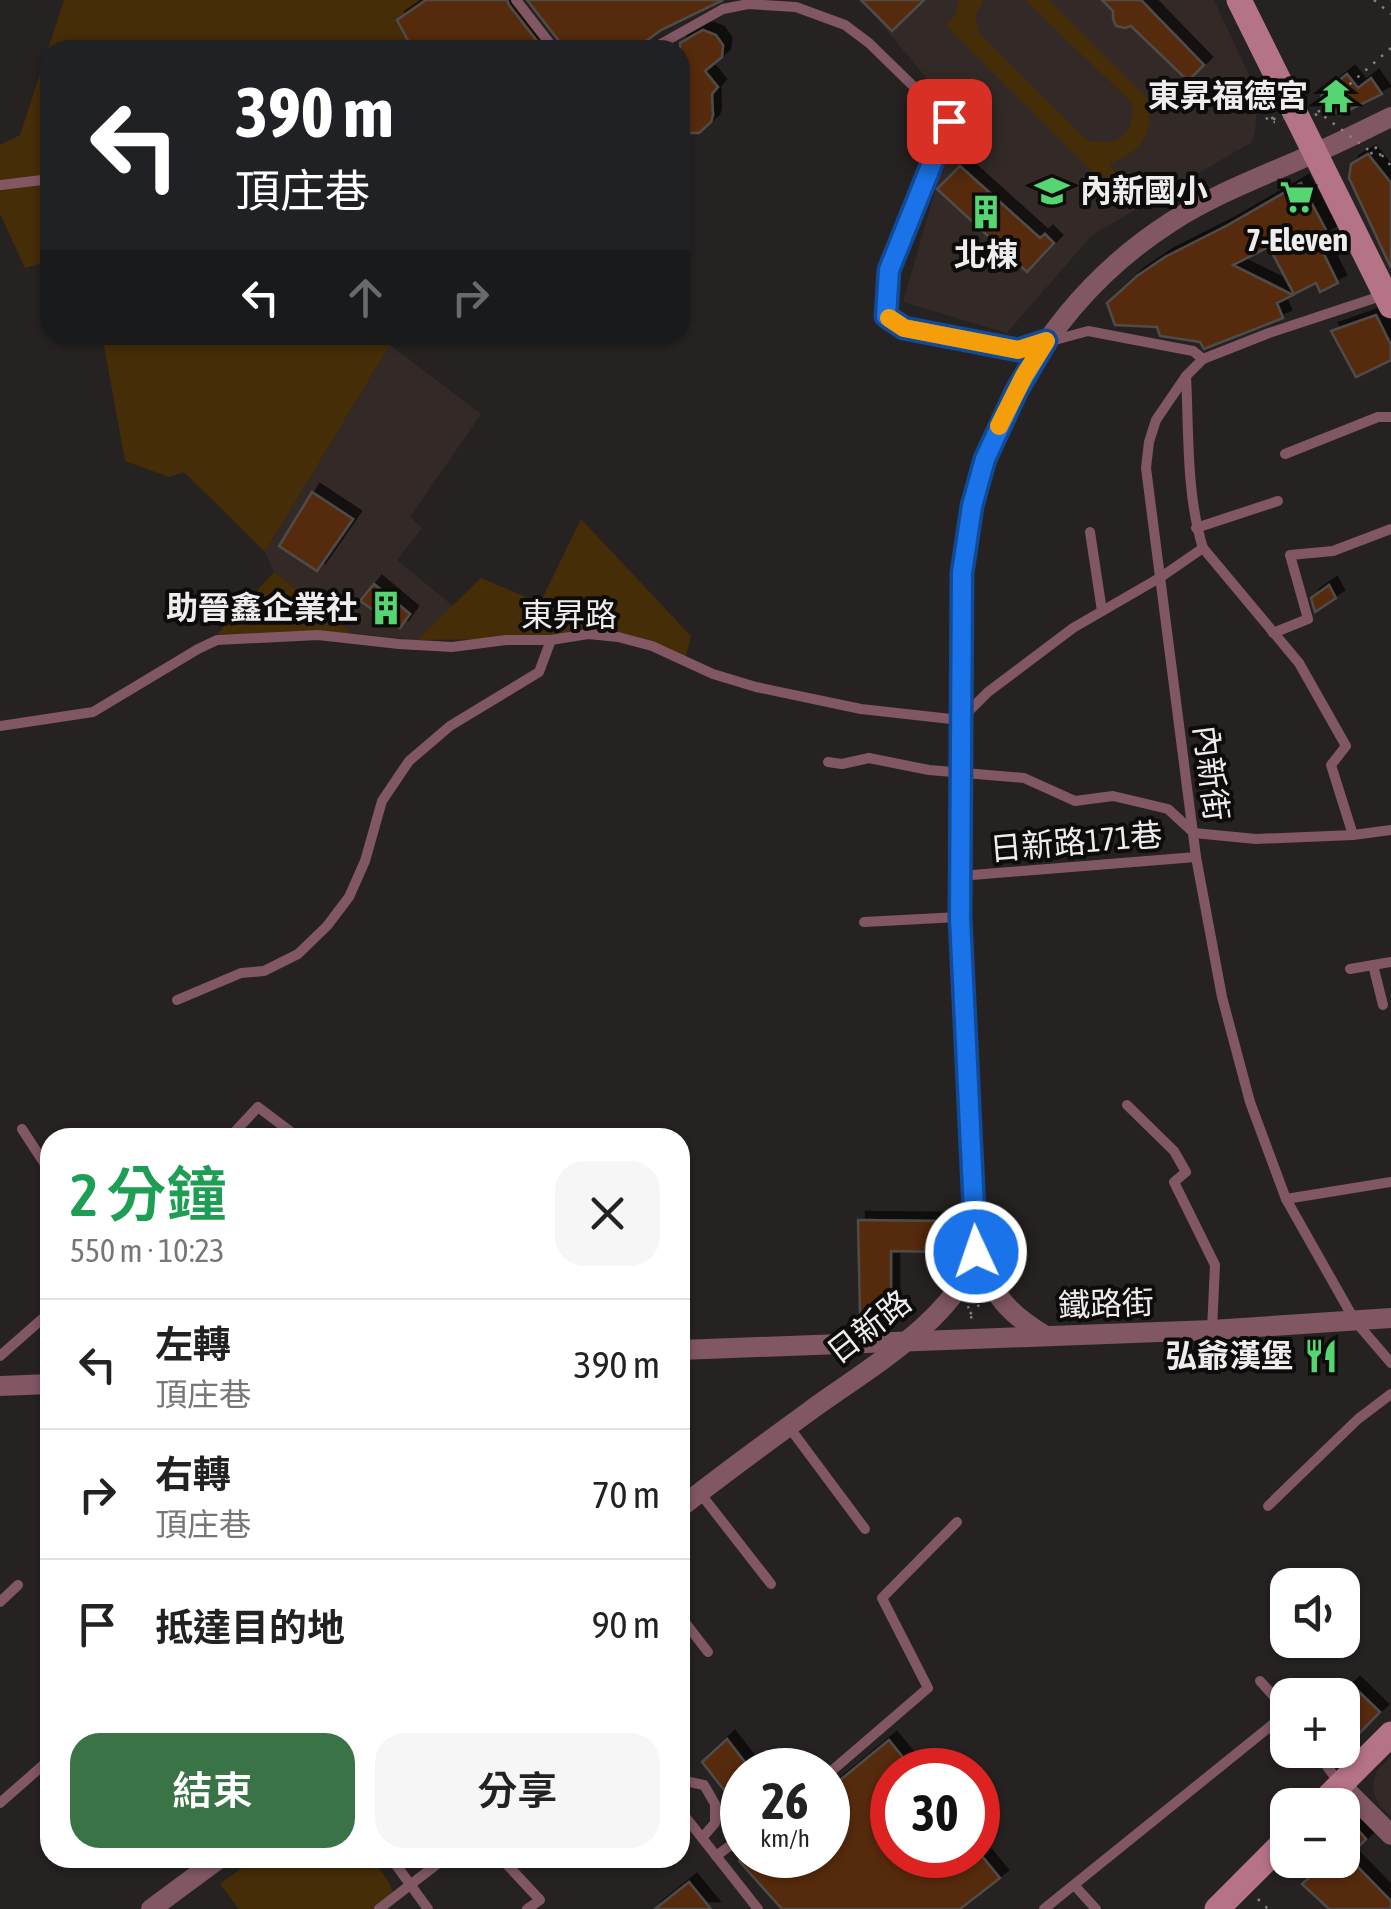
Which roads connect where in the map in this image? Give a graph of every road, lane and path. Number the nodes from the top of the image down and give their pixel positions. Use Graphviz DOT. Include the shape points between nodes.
graph roads {
  1 [pos="516,0"];
  2 [pos="1239,0"];
  3 [pos="1374,0"];
  4 [pos="1391,14"];
  5 [pos="547,40"];
  6 [pos="668,40"];
  7 [pos="1391,48"];
  8 [pos="1275,113"];
  9 [pos="1391,117"];
  10 [pos="1302,126"];
  11 [pos="1316,152"];
  12 [pos="1391,166"];
  13 [pos="40,180"];
  14 [pos="1,185"];
  15 [pos="1388,300"];
  16 [pos="1046,341"];
  17 [pos="1202,359"];
  18 [pos="1186,376"];
  19 [pos="1391,416"];
  20 [pos="1285,454"];
  21 [pos="1278,501"];
  22 [pos="1196,528"];
  23 [pos="1391,529"];
  24 [pos="1090,532"];
  25 [pos="1202,548"];
  26 [pos="1161,576"];
  27 [pos="1102,611"];
  28 [pos="1274,633"];
  29 [pos="551,640"];
  30 [pos="960,720"];
  31 [pos="0,726"];
  32 [pos="828,762"];
  33 [pos="960,771"];
  34 [pos="1391,830"];
  35 [pos="1194,833"];
  36 [pos="1354,836"];
  37 [pos="1196,857"];
  38 [pos="960,876"];
  39 [pos="960,918"];
  40 [pos="864,922"];
  41 [pos="1391,962"];
  42 [pos="1373,966"];
  43 [pos="1350,969"];
  44 [pos="177,1000"];
  45 [pos="1382,1004"];
  46 [pos="1127,1105"];
  47 [pos="239,1128"];
  48 [pos="285,1128"];
  49 [pos="22,1130"];
  50 [pos="40,1157"];
  51 [pos="1391,1182"];
  52 [pos="1286,1199"];
  53 [pos="976,1252"];
  54 [pos="986,1298"];
  55 [pos="968,1306"];
  56 [pos="970,1314"];
  57 [pos="1391,1318"];
  58 [pos="1355,1320"];
  59 [pos="40,1321"];
  60 [pos="972,1322"];
  61 [pos="1212,1330"];
  62 [pos="1046,1336"];
  63 [pos="905,1342"];
  64 [pos="690,1350"];
  65 [pos="0,1356"];
  66 [pos="1391,1363"];
  67 [pos="40,1384"];
  68 [pos="0,1386"];
  69 [pos="1391,1394"];
  70 [pos="788,1426"];
  71 [pos="700,1492"];
  72 [pos="690,1500"];
  73 [pos="1268,1506"];
  74 [pos="957,1522"];
  75 [pos="866,1529"];
  76 [pos="770,1584"];
  77 [pos="18,1586"];
  78 [pos="0,1602"];
  79 [pos="690,1629"];
  80 [pos="708,1652"];
  81 [pos="1260,1681"];
  82 [pos="1270,1692"];
  83 [pos="1270,1727"];
  84 [pos="1391,1734"];
  85 [pos="850,1755"];
  86 [pos="40,1768"];
  87 [pos="1328,1768"];
  88 [pos="690,1782"];
  89 [pos="1340,1784"];
  90 [pos="1336,1788"];
  91 [pos="0,1803"];
  92 [pos="690,1823"];
  93 [pos="1391,1834"];
  94 [pos="702,1838"];
  95 [pos="720,1853"];
  96 [pos="716,1856"];
  97 [pos="1270,1856"];
  98 [pos="200,1868"];
  99 [pos="398,1868"];
  100 [pos="432,1868"];
  101 [pos="510,1868"];
  102 [pos="410,1884"];
  103 [pos="1075,1886"];
  104 [pos="151,1909"];
  105 [pos="379,1909"];
  106 [pos="428,1909"];
  107 [pos="527,1909"];
  108 [pos="758,1909"];
  109 [pos="1044,1909"];
  110 [pos="1096,1909"];
  111 [pos="1217,1909"];
  1 -- 5 [label="lane"];
  2 -- 10 [label="street"];
  3 -- 4 [label="path"];
  6 -- 16 [label="lane" via="723,9 748,4 796,7 846,25 869,43 949,121 889,270 886,316 904,328 1018,350"];
  7 -- 10 [label="path"];
  8 -- 12 [label="path, bridge" via="1275,122 1268,122 1270,115 1272,119 1320,114 1376,156 1380,155 1381,150 1378,147 1376,148 1382,155 1389,162"];
  9 -- 11 [label="street"];
  10 -- 11 [label="street"];
  11 -- 15 [label="street"];
  11 -- 16 [label="street" via="1170,222 1092,286"];
  13 -- 14 [label="lane"];
  15 -- 17 [label="lane, 內新街"];
  16 -- 17 [label="lane" via="1088,331 1193,350"];
  16 -- 30 [label="street" via="992,440 972,506 962,573"];
  17 -- 18 [label="lane, 內新街"];
  18 -- 22 [label="lane"];
  18 -- 26 [label="lane, 內新街" via="1163,406 1149,442 1146,468"];
  19 -- 20 [label="lane"];
  21 -- 22 [label="lane"];
  22 -- 25 [label="lane"];
  23 -- 28 [label="lane" via="1333,551 1290,555 1308,619"];
  24 -- 27 [label="lane"];
  25 -- 26 [label="lane"];
  25 -- 28 [label="lane"];
  26 -- 27 [label="lane"];
  26 -- 35 [label="lane, 內新街"];
  27 -- 30 [label="lane" via="988,692"];
  28 -- 36 [label="lane" via="1307,675 1346,746 1331,765"];
  29 -- 30 [label="lane, 東昇路" via="618,637 756,687"];
  29 -- 31 [label="lane, 東昇路" via="452,646 318,635 217,640 93,712"];
  29 -- 44 [label="lane" via="538,672 450,726 409,761 382,801 350,897 298,954"];
  30 -- 33 [label="street"];
  32 -- 33 [label="lane" via="868,758"];
  33 -- 35 [label="lane" via="1024,778 1075,801 1113,796 1168,809"];
  33 -- 38 [label="street"];
  34 -- 36 [label="lane"];
  35 -- 36 [label="lane"];
  35 -- 37 [label="lane, 內新街"];
  37 -- 38 [label="lane, 日新路171巷"];
  37 -- 52 [label="lane, 內新街" via="1222,998"];
  38 -- 39 [label="street"];
  39 -- 40 [label="lane"];
  39 -- 53 [label="street"];
  41 -- 42 [label="lane"];
  42 -- 43 [label="lane"];
  42 -- 45 [label="lane"];
  46 -- 61 [label="lane" via="1186,1172 1174,1182 1214,1265"];
  47 -- 48 [label="lane" via="258,1108"];
  49 -- 50 [label="lane"];
  51 -- 52 [label="lane"];
  52 -- 58 [label="lane, 內新街"];
  53 -- 62 [label="street" via="1002,1304"];
  53 -- 63 [label="street, 日新路" via="962,1285"];
  54 -- 56 [label="path"];
  55 -- 56 [label="path"];
  56 -- 60 [label="path"];
  57 -- 58 [label="street, 鐵路街"];
  58 -- 61 [label="street, 鐵路街"];
  58 -- 66 [label="lane, 內新街"];
  59 -- 65 [label="lane"];
  61 -- 62 [label="street, 鐵路街"];
  62 -- 63 [label="street, 鐵路街"];
  63 -- 64 [label="street, 鐵路街"];
  63 -- 70 [label="street, 日新路"];
  67 -- 68 [label="street"];
  69 -- 73 [label="lane"];
  70 -- 71 [label="street, 日新路"];
  70 -- 75 [label="lane"];
  71 -- 72 [label="street, 日新路"];
  71 -- 76 [label="lane"];
  74 -- 85 [label="lane" via="882,1598 928,1688"];
  77 -- 78 [label="lane"];
  79 -- 80 [label="lane"];
  81 -- 82 [label="lane"];
  83 -- 103 [label="lane"];
  84 -- 89 [label="street"];
  86 -- 91 [label="lane"];
  87 -- 89 [label="lane"];
  88 -- 94 [label="lane" via="704,1785 716,1804 716,1823"];
  89 -- 90 [label="street"];
  89 -- 93 [label="street"];
  92 -- 94 [label="lane"];
  94 -- 96 [label="lane"];
  95 -- 96 [label="lane"];
  96 -- 108 [label="lane"];
  97 -- 111 [label="street"];
  98 -- 104 [label="street"];
  99 -- 102 [label="lane"];
  100 -- 102 [label="lane"];
  101 -- 107 [label="lane" via="540,1900"];
  102 -- 105 [label="lane"];
  102 -- 106 [label="lane"];
  103 -- 109 [label="lane"];
  103 -- 110 [label="lane"];
}
